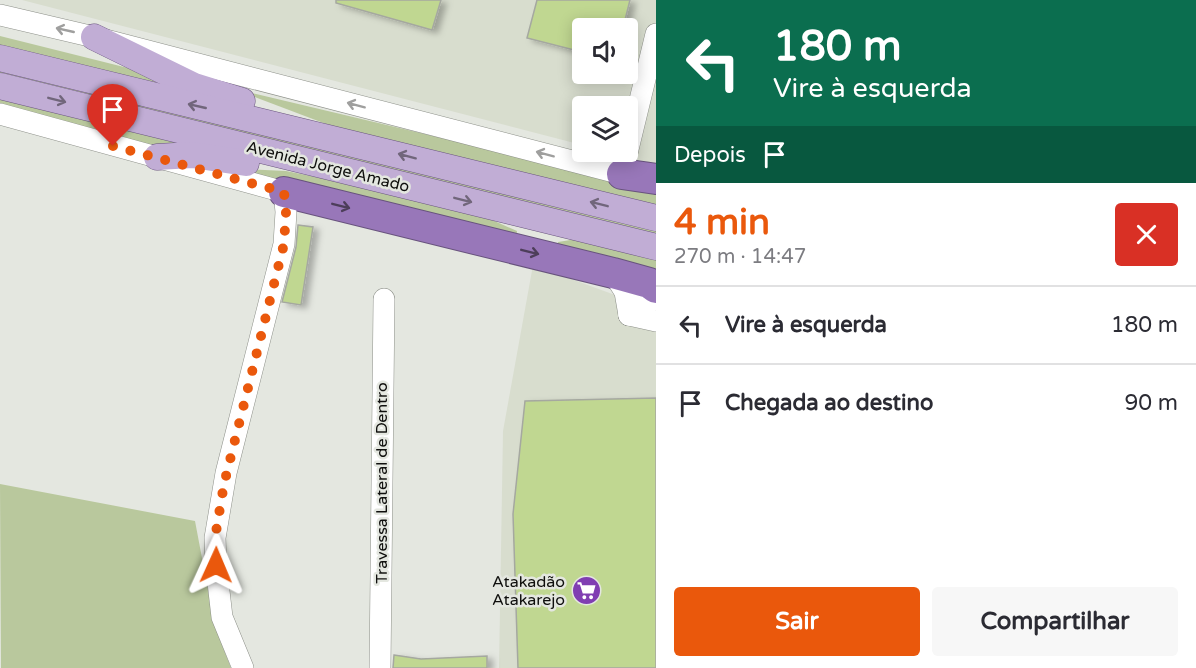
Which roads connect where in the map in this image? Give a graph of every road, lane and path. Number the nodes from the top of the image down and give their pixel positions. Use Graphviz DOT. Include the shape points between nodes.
graph roads {
  1 [pos="0,15"];
  2 [pos="656,34"];
  3 [pos="94,37"];
  4 [pos="0,58"];
  5 [pos="0,86"];
  6 [pos="0,114"];
  7 [pos="330,137"];
  8 [pos="157,158"];
  9 [pos="286,158"];
  10 [pos="622,174"];
  11 [pos="656,179"];
  12 [pos="284,192"];
  13 [pos="656,218"];
  14 [pos="656,247"];
  15 [pos="613,273"];
  16 [pos="656,288"];
  17 [pos="384,299"];
  18 [pos="656,300"];
  19 [pos="629,315"];
  20 [pos="656,321"];
  21 [pos="243,668"];
  22 [pos="380,668"];
  3 -- 1 [label="street, one-way"];
  2 -- 10 [label="street"];
  3 -- 7 [label="main road" via="194,86 251,104"];
  10 -- 3 [label="street, one-way"];
  7 -- 4 [label="main road, Avenida Jorge Amado, one-way"];
  5 -- 9 [label="main road, Avenida Jorge Amado, one-way"];
  6 -- 8 [label="street"];
  13 -- 7 [label="main road, Avenida Jorge Amado, one-way"];
  8 -- 9 [label="main road" via="192,154 255,164"];
  8 -- 12 [label="street"];
  9 -- 14 [label="main road, Avenida Jorge Amado, one-way"];
  10 -- 11 [label="highway"];
  12 -- 15 [label="highway, one-way"];
  12 -- 21 [label="street" via="284,244 226,473 215,538 222,617"];
  15 -- 16 [label="highway"];
  15 -- 19 [label="street" via="625,292"];
  17 -- 22 [label="street, Travessa Lateral de Dentro"];
  18 -- 19 [label="street" via="635,307"];
  19 -- 20 [label="street"];
}
